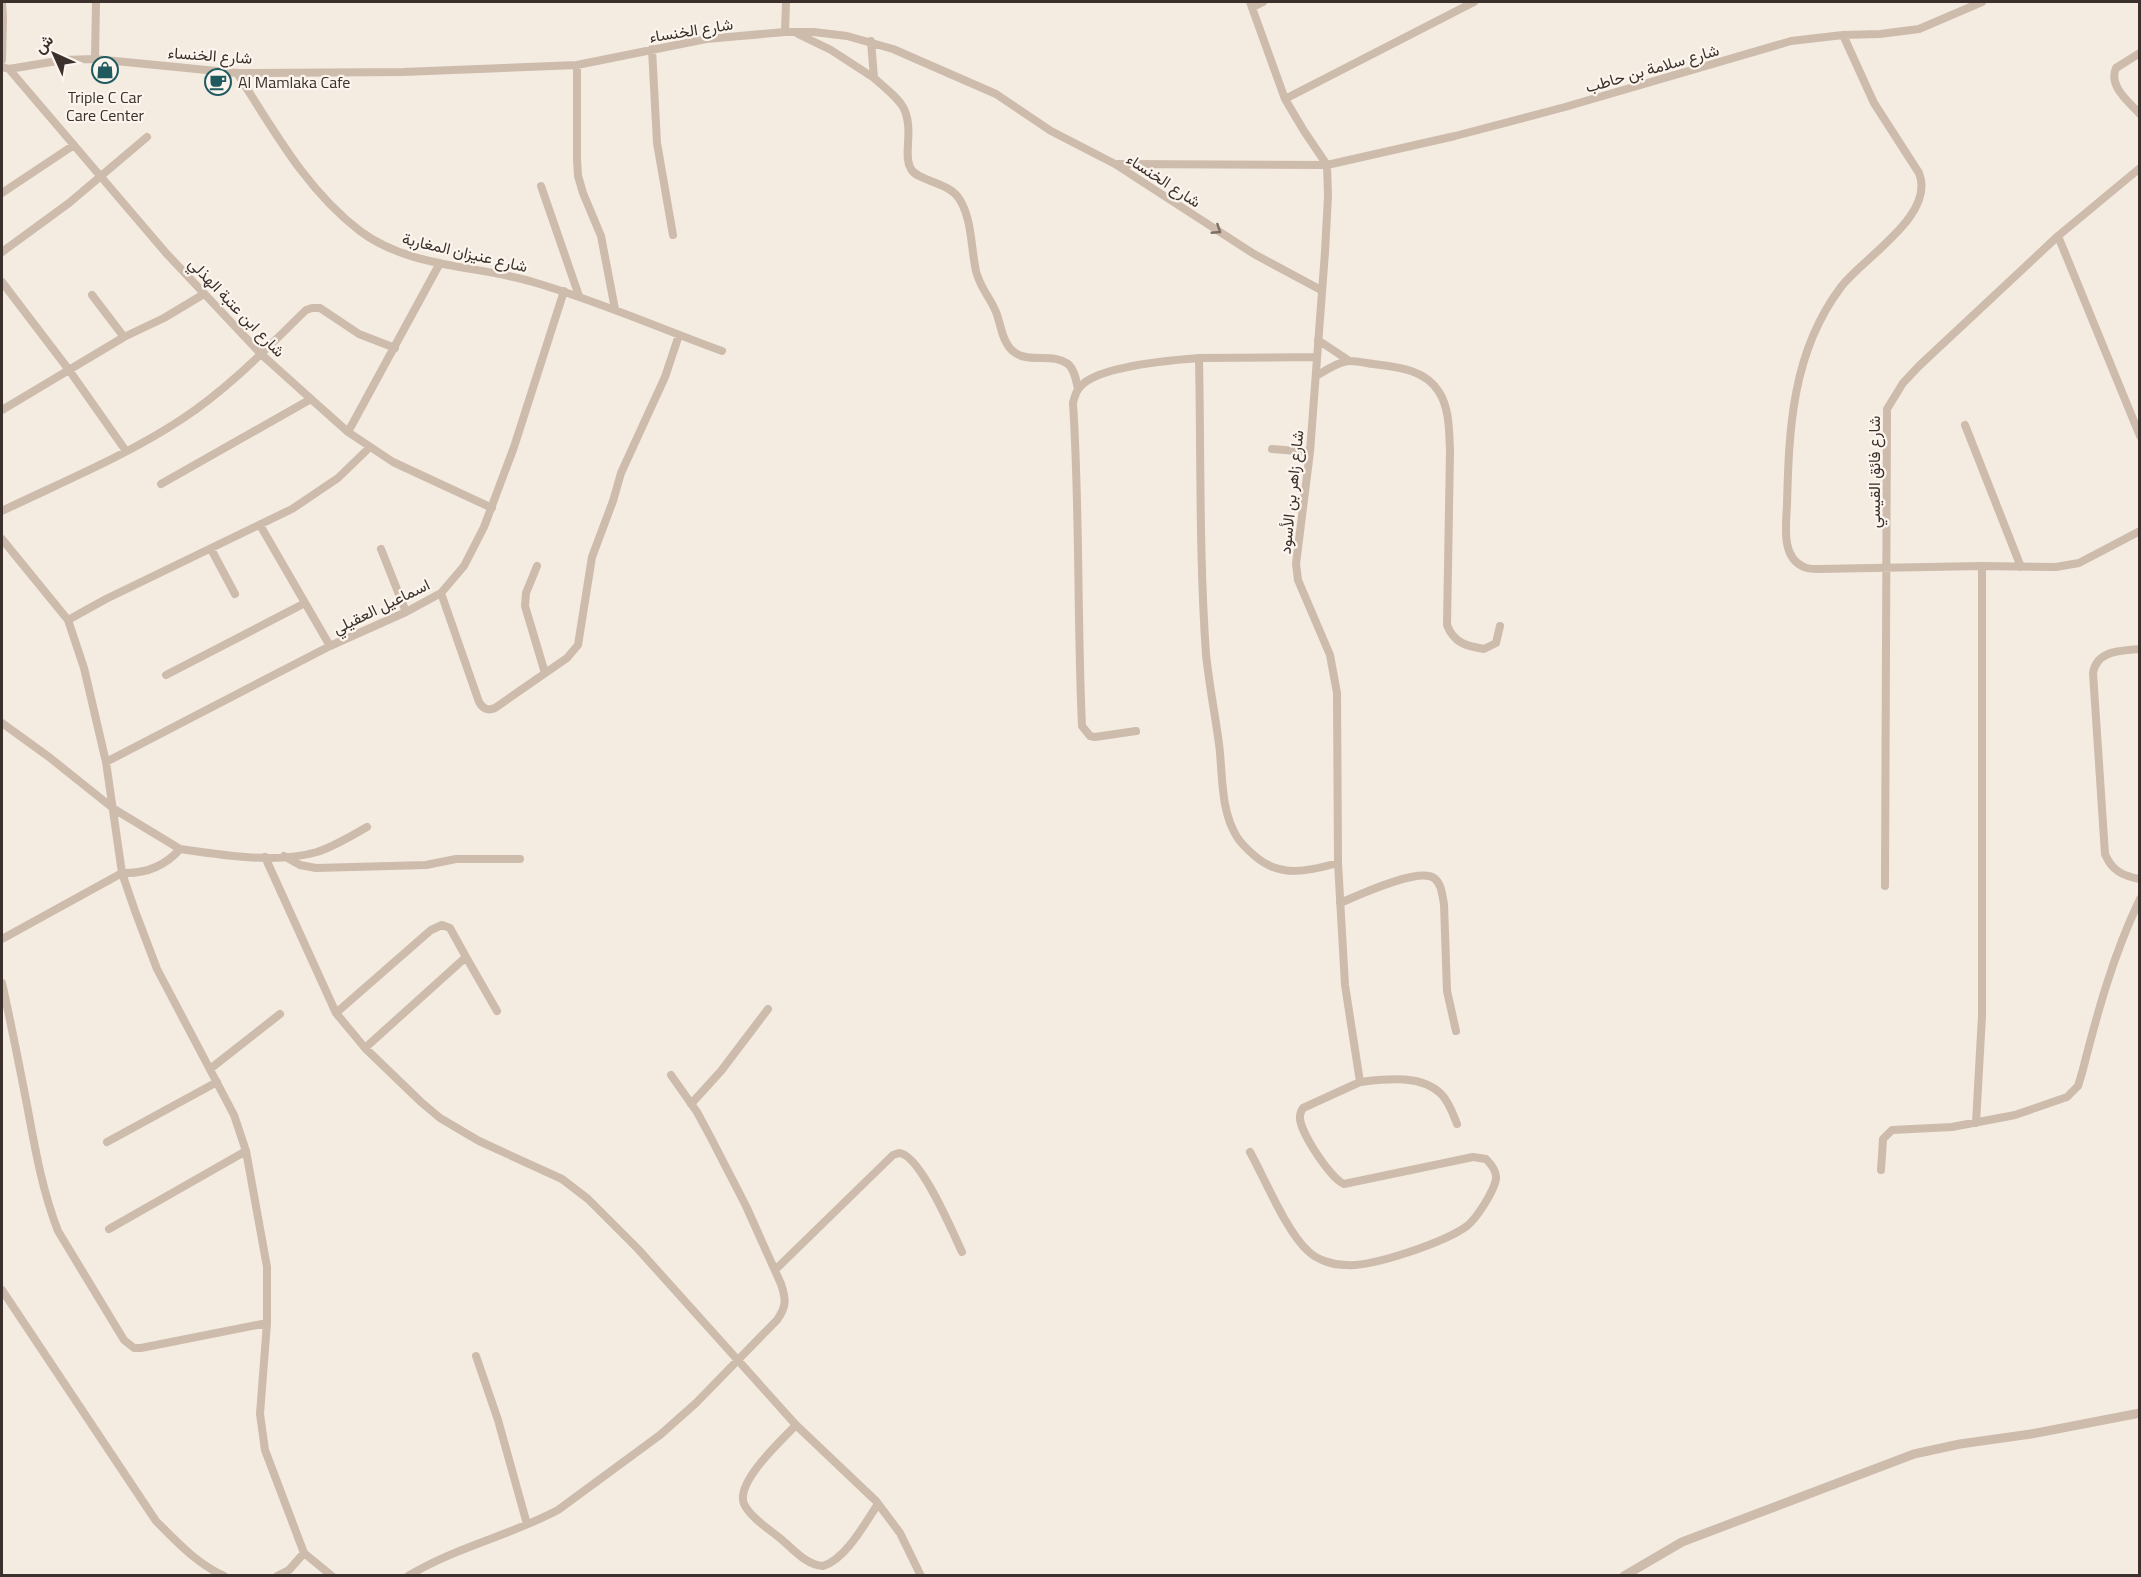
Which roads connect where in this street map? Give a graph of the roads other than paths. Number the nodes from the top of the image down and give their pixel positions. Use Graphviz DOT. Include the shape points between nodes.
graph roads {
  1 [pos="2,2"];
  2 [pos="96,2"];
  3 [pos="786,2"];
  4 [pos="1263,2"];
  5 [pos="1474,2"];
  6 [pos="1982,2"];
  7 [pos="1251,4"];
  8 [pos="785,32"];
  9 [pos="794,32"];
  10 [pos="1843,35"];
  11 [pos="871,41"];
  12 [pos="652,49"];
  13 [pos="2139,53"];
  14 [pos="95,59"];
  15 [pos="2,60"];
  16 [pos="578,65"];
  17 [pos="5,68"];
  18 [pos="237,73"];
  19 [pos="874,78"];
  20 [pos="1285,99"];
  21 [pos="2139,114"];
  22 [pos="147,137"];
  23 [pos="74,145"];
  24 [pos="1115,164"];
  25 [pos="1327,165"];
  26 [pos="2139,168"];
  27 [pos="100,178"];
  28 [pos="541,186"];
  29 [pos="2,193"];
  30 [pos="673,235"];
  31 [pos="2058,236"];
  32 [pos="2,252"];
  33 [pos="440,263"];
  34 [pos="2,282"];
  35 [pos="1321,290"];
  36 [pos="564,291"];
  37 [pos="204,294"];
  38 [pos="92,295"];
  39 [pos="579,296"];
  40 [pos="615,309"];
  41 [pos="679,335"];
  42 [pos="124,338"];
  43 [pos="1318,340"];
  44 [pos="395,348"];
  45 [pos="722,351"];
  46 [pos="261,354"];
  47 [pos="1199,357"];
  48 [pos="1317,357"];
  49 [pos="1348,360"];
  50 [pos="69,370"];
  51 [pos="1316,376"];
  52 [pos="1078,389"];
  53 [pos="311,399"];
  54 [pos="2,410"];
  55 [pos="1965,425"];
  56 [pos="348,432"];
  57 [pos="2139,436"];
  58 [pos="370,447"];
  59 [pos="1272,450"];
  60 [pos="126,451"];
  61 [pos="1310,452"];
  62 [pos="161,484"];
  63 [pos="492,508"];
  64 [pos="2,511"];
  65 [pos="260,525"];
  66 [pos="2139,531"];
  67 [pos="2,539"];
  68 [pos="211,549"];
  69 [pos="381,549"];
  70 [pos="537,566"];
  71 [pos="1982,566"];
  72 [pos="2021,567"];
  73 [pos="1888,568"];
  74 [pos="441,592"];
  75 [pos="235,594"];
  76 [pos="305,603"];
  77 [pos="406,612"];
  78 [pos="68,620"];
  79 [pos="1500,626"];
  80 [pos="330,646"];
  81 [pos="2139,649"];
  82 [pos="545,673"];
  83 [pos="166,675"];
  84 [pos="2,723"];
  85 [pos="1136,731"];
  86 [pos="106,762"];
  87 [pos="114,810"];
  88 [pos="367,827"];
  89 [pos="180,849"];
  90 [pos="284,856"];
  91 [pos="265,857"];
  92 [pos="520,859"];
  93 [pos="1338,863"];
  94 [pos="122,873"];
  95 [pos="2139,879"];
  96 [pos="1885,886"];
  97 [pos="2139,899"];
  98 [pos="1340,903"];
  99 [pos="2,939"];
  100 [pos="466,957"];
  101 [pos="2,982"];
  102 [pos="768,1010"];
  103 [pos="497,1011"];
  104 [pos="336,1013"];
  105 [pos="280,1014"];
  106 [pos="1456,1031"];
  107 [pos="365,1048"];
  108 [pos="210,1069"];
  109 [pos="671,1075"];
  110 [pos="217,1082"];
  111 [pos="1360,1082"];
  112 [pos="692,1104"];
  113 [pos="1976,1123"];
  114 [pos="1457,1124"];
  115 [pos="107,1142"];
  116 [pos="246,1151"];
  117 [pos="1250,1152"];
  118 [pos="1881,1170"];
  119 [pos="109,1228"];
  120 [pos="962,1252"];
  121 [pos="775,1270"];
  122 [pos="2,1290"];
  123 [pos="267,1323"];
  124 [pos="476,1356"];
  125 [pos="737,1359"];
  126 [pos="2139,1413"];
  127 [pos="796,1425"];
  128 [pos="878,1504"];
  129 [pos="527,1524"];
  130 [pos="304,1553"];
  131 [pos="224,1575"];
  132 [pos="277,1575"];
  133 [pos="332,1575"];
  134 [pos="408,1575"];
  135 [pos="921,1575"];
  136 [pos="1624,1575"];
  1 -- 15 [label="street"];
  2 -- 14 [label="street"];
  3 -- 8 [label="street"];
  4 -- 7 [label="street"];
  5 -- 20 [label="street"];
  6 -- 10 [label="street, شارع سلامة بن حاطب" via="1919,29"];
  7 -- 20 [label="street"];
  8 -- 9 [label="street, شارع الخنساء"];
  8 -- 12 [label="street, شارع الخنساء" via="706,39"];
  9 -- 11 [label="street, شارع الخنساء" via="832,33"];
  9 -- 19 [label="street"];
  10 -- 25 [label="street, شارع سلامة بن حاطب" via="1791,41 1565,107"];
  10 -- 73 [label="street" via="1874,103 1919,173 1923,191 1916,211 1840,288 1809,347 1794,398 1786,540 1794,560 1804,567"];
  11 -- 19 [label="street"];
  11 -- 24 [label="street, شارع الخنساء" via="996,94 1051,131"];
  12 -- 16 [label="street, شارع الخنساء"];
  12 -- 30 [label="street" via="657,143"];
  13 -- 21 [label="street" via="2116,68 2113,79"];
  14 -- 17 [label="street, شارع الخنساء"];
  14 -- 18 [label="street, شارع الخنساء"];
  16 -- 18 [label="street, شارع الخنساء"];
  16 -- 40 [label="street" via="578,176 601,236"];
  17 -- 23 [label="street, شارع ابن عتبة الهذلي"];
  18 -- 33 [label="street, شارع عنيزان المغاربة" via="304,174 340,215 384,246"];
  19 -- 52 [label="street" via="908,115 908,159 914,173 944,186 960,199 978,278 1009,347 1025,358 1068,364"];
  20 -- 25 [label="street"];
  22 -- 27 [label="street"];
  23 -- 27 [label="street, شارع ابن عتبة الهذلي"];
  23 -- 29 [label="street"];
  24 -- 25 [label="street, شارع سلامة بن حاطب"];
  24 -- 35 [label="street, شارع الخنساء, one-way" via="1254,254"];
  25 -- 35 [label="street, شارع زاهر بن الأسود"];
  26 -- 31 [label="street, شارع فائق القيسي"];
  27 -- 32 [label="street"];
  27 -- 37 [label="street, شارع ابن عتبة الهذلي"];
  28 -- 39 [label="street"];
  31 -- 57 [label="street"];
  31 -- 73 [label="street, شارع فائق القيسي" via="1919,366 1887,409"];
  33 -- 36 [label="street, شارع عنيزان المغاربة"];
  33 -- 44 [label="street"];
  34 -- 50 [label="street"];
  35 -- 43 [label="street, شارع زاهر بن الأسود"];
  36 -- 39 [label="street, شارع عنيزان المغاربة"];
  36 -- 63 [label="street, اسماعيل العقيلي"];
  37 -- 42 [label="street"];
  37 -- 46 [label="street, شارع ابن عتبة الهذلي"];
  38 -- 42 [label="street"];
  39 -- 40 [label="street, شارع عنيزان المغاربة"];
  40 -- 41 [label="street, شارع عنيزان المغاربة"];
  41 -- 45 [label="street, شارع عنيزان المغاربة"];
  41 -- 82 [label="street" via="656,399 621,473 592,557 578,645"];
  42 -- 50 [label="street"];
  43 -- 48 [label="street, شارع زاهر بن الأسود"];
  43 -- 49 [label="street"];
  44 -- 46 [label="street" via="359,334 316,308 306,310"];
  44 -- 56 [label="street"];
  46 -- 53 [label="street, شارع ابن عتبة الهذلي"];
  46 -- 60 [label="street" via="190,413"];
  47 -- 48 [label="street"];
  47 -- 52 [label="street" via="1125,369 1090,379"];
  47 -- 93 [label="street" via="1201,568 1207,656 1227,809 1237,837 1260,861 1286,872"];
  48 -- 51 [label="street, شارع زاهر بن الأسود"];
  49 -- 51 [label="street"];
  49 -- 79 [label="street" via="1417,372 1440,392 1450,452 1447,625 1458,642 1484,649 1496,643"];
  50 -- 54 [label="street"];
  50 -- 60 [label="street"];
  51 -- 61 [label="street, شارع زاهر بن الأسود"];
  52 -- 85 [label="street" via="1073,403 1082,726 1095,737"];
  53 -- 56 [label="street, شارع ابن عتبة الهذلي"];
  53 -- 62 [label="street"];
  55 -- 72 [label="street"];
  56 -- 58 [label="street, شارع ابن عتبة الهذلي"];
  58 -- 63 [label="street, شارع ابن عتبة الهذلي" via="393,462"];
  58 -- 65 [label="street" via="311,497"];
  59 -- 61 [label="street"];
  60 -- 64 [label="street"];
  61 -- 93 [label="street, شارع زاهر بن الأسود" via="1297,573 1330,655 1337,693"];
  63 -- 74 [label="street, اسماعيل العقيلي" via="470,556"];
  65 -- 68 [label="street"];
  65 -- 76 [label="street"];
  66 -- 72 [label="street" via="2079,562 2056,567"];
  67 -- 78 [label="street"];
  68 -- 75 [label="street"];
  68 -- 78 [label="street"];
  69 -- 77 [label="street"];
  70 -- 82 [label="street" via="525,606"];
  71 -- 72 [label="street"];
  71 -- 73 [label="street"];
  71 -- 113 [label="street" via="1982,1016"];
  73 -- 96 [label="street, شارع فائق القيسي"];
  74 -- 77 [label="street, اسماعيل العقيلي"];
  74 -- 82 [label="street" via="481,706 495,708"];
  76 -- 80 [label="street"];
  76 -- 83 [label="street"];
  77 -- 80 [label="street, اسماعيل العقيلي"];
  78 -- 86 [label="street" via="81,654"];
  80 -- 86 [label="street, اسماعيل العقيلي"];
  81 -- 95 [label="street" via="2101,657 2093,673 2105,854 2114,870"];
  84 -- 87 [label="street"];
  86 -- 87 [label="street"];
  87 -- 89 [label="street"];
  87 -- 94 [label="street"];
  88 -- 90 [label="street" via="328,848"];
  89 -- 91 [label="street"];
  89 -- 94 [label="street" via="158,867"];
  90 -- 91 [label="street"];
  90 -- 92 [label="street" via="316,868"];
  91 -- 104 [label="street"];
  93 -- 98 [label="street, شارع زاهر بن الأسود"];
  94 -- 99 [label="street"];
  94 -- 108 [label="street" via="157,969"];
  97 -- 113 [label="street" via="2106,983 2078,1086 2059,1101"];
  98 -- 106 [label="street" via="1417,875 1435,879 1442,892 1447,991"];
  98 -- 111 [label="street, شارع زاهر بن الأسود" via="1345,985"];
  100 -- 103 [label="street"];
  100 -- 104 [label="street" via="450,928 436,927"];
  100 -- 107 [label="street"];
  101 -- 123 [label="street" via="37,1159 53,1218 124,1340 141,1348"];
  102 -- 112 [label="street"];
  104 -- 107 [label="street"];
  105 -- 108 [label="street"];
  107 -- 125 [label="street" via="440,1118 574,1188 638,1249"];
  108 -- 110 [label="street"];
  109 -- 112 [label="street"];
  110 -- 115 [label="street"];
  110 -- 116 [label="street"];
  111 -- 114 [label="street" via="1389,1079 1426,1085 1443,1095"];
  111 -- 117 [label="street" via="1301,1112 1304,1131 1331,1174 1340,1183 1348,1184 1473,1157 1486,1159 1496,1178 1468,1225 1408,1252 1359,1265 1332,1263 1309,1252 1296,1237"];
  112 -- 121 [label="street"];
  113 -- 118 [label="street" via="1892,1130 1883,1139"];
  116 -- 119 [label="street"];
  116 -- 123 [label="street" via="267,1267"];
  120 -- 121 [label="street" via="928,1184 908,1156 899,1152"];
  121 -- 125 [label="street" via="786,1297 783,1311"];
  122 -- 131 [label="street" via="156,1521 202,1564"];
  123 -- 130 [label="street" via="260,1414 264,1441"];
  124 -- 129 [label="street"];
  125 -- 127 [label="street"];
  125 -- 129 [label="street" via="696,1403 652,1441 558,1510"];
  126 -- 136 [label="street" via="1914,1454 1682,1542"];
  127 -- 128 [label="street"];
  127 -- 128 [label="street" via="747,1483 743,1500 750,1512 806,1560 823,1566 843,1551"];
  128 -- 135 [label="street" via="900,1533"];
  129 -- 134 [label="street" via="453,1552"];
  130 -- 132 [label="street" via="289,1570"];
  130 -- 133 [label="street"];
}
